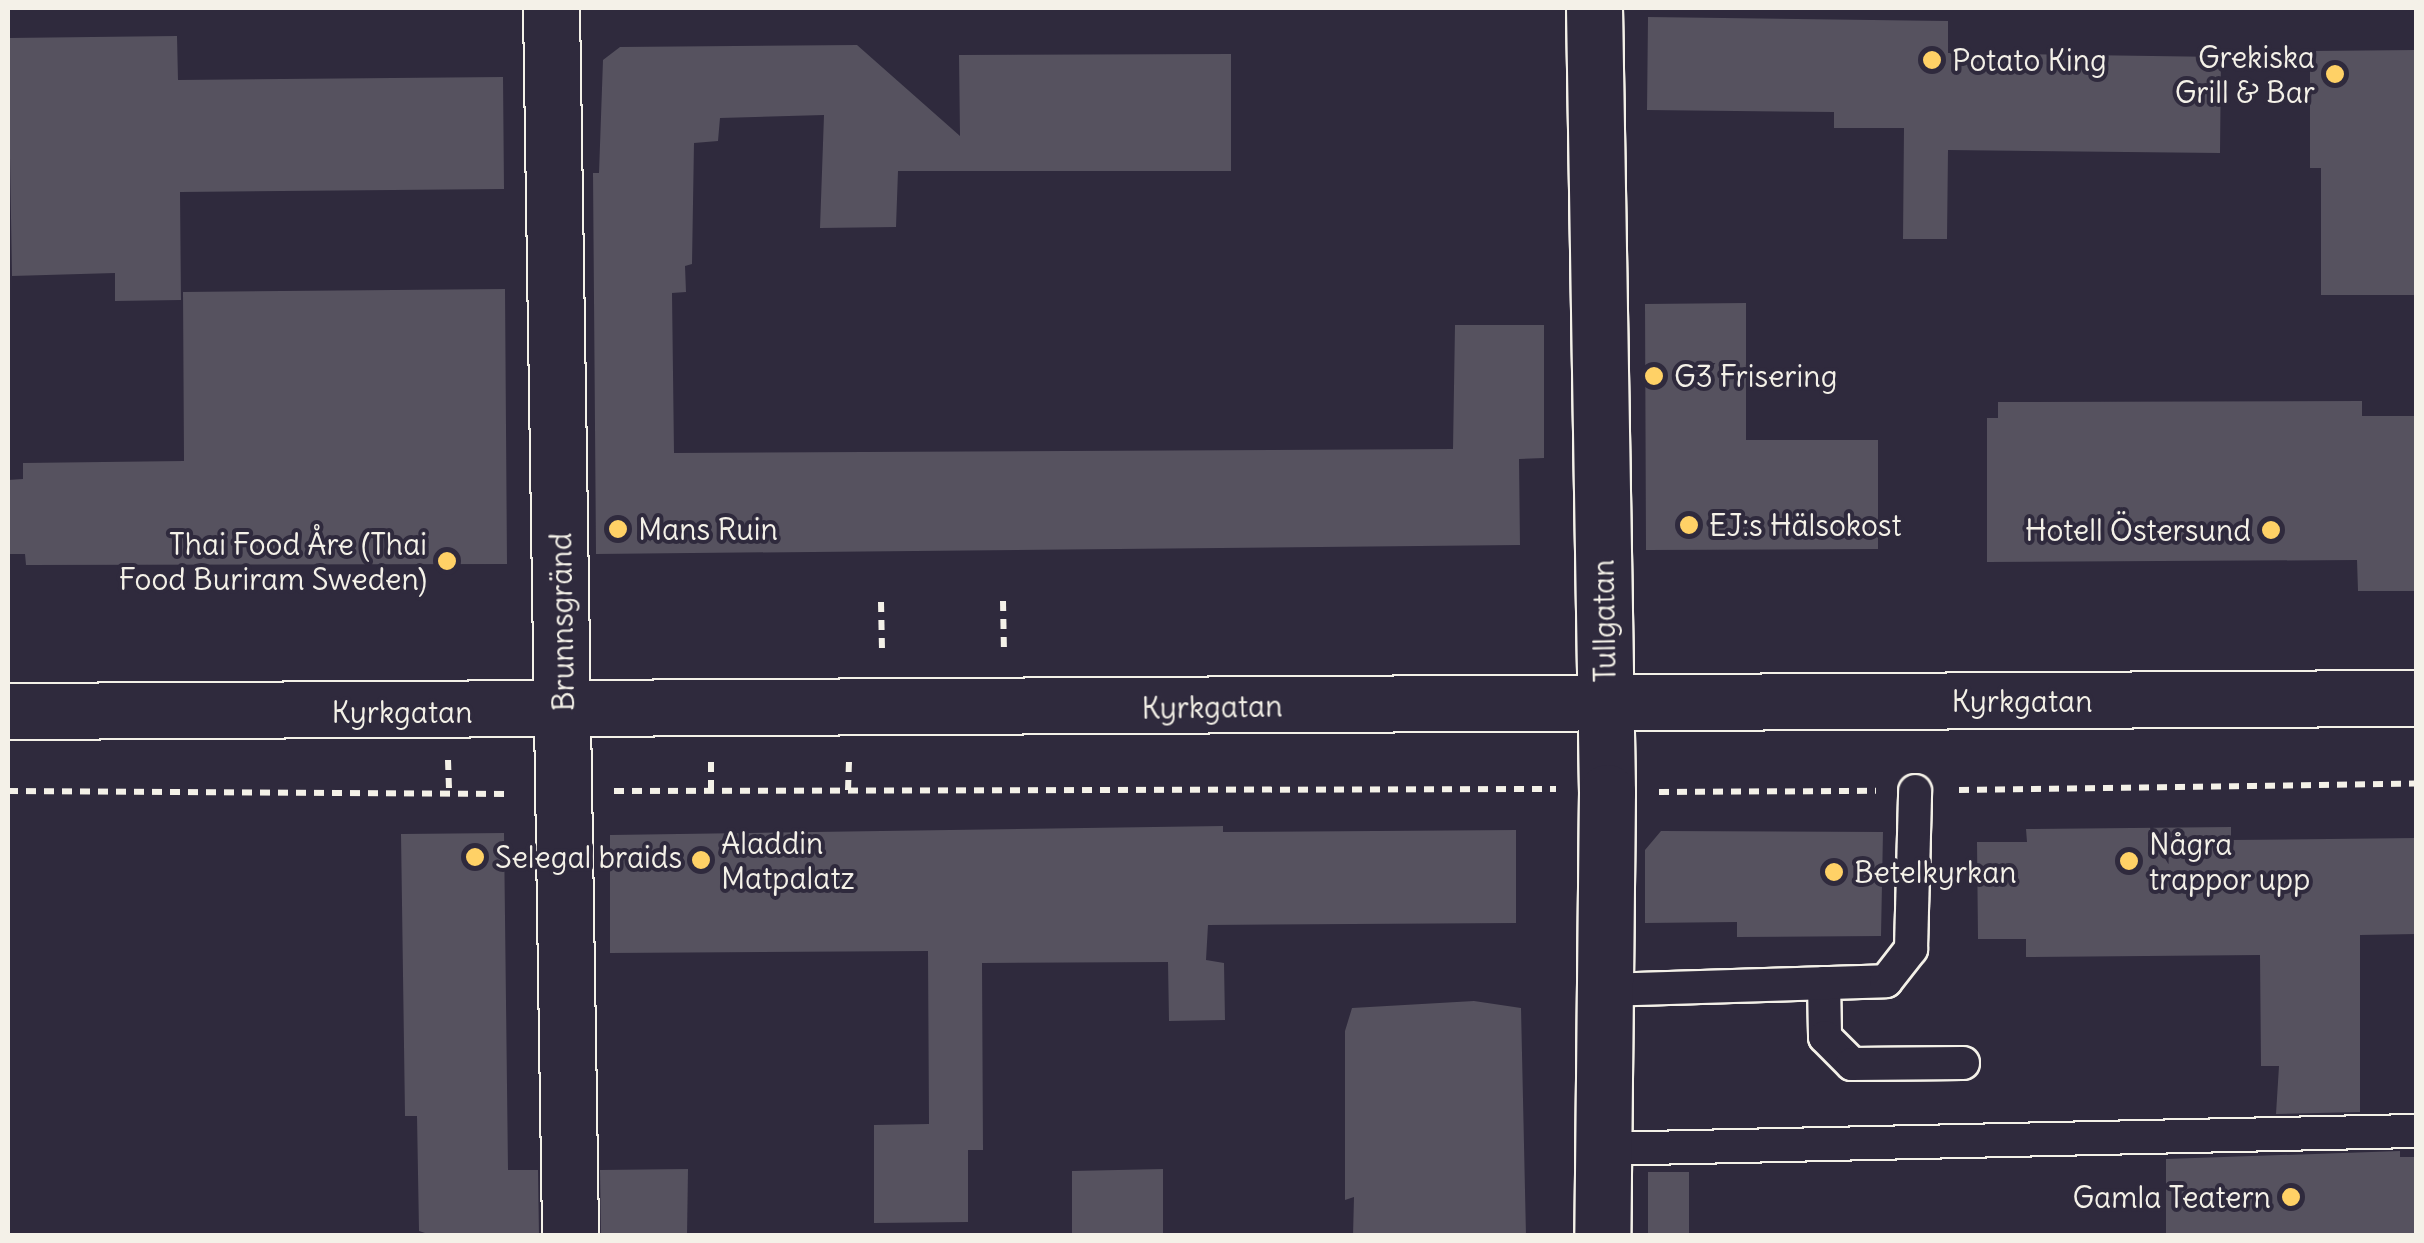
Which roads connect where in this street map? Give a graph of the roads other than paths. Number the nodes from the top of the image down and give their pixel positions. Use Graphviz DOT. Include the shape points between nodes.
graph roads {
  1 [pos="550,8"];
  2 [pos="1594,8"];
  3 [pos="2416,698"];
  4 [pos="1605,704"];
  5 [pos="8,711"];
  6 [pos="564,711"];
  7 [pos="1916,791"];
  8 [pos="1824,983"];
  9 [pos="1604,990"];
  10 [pos="1963,1063"];
  11 [pos="2416,1131"];
  12 [pos="1602,1149"];
  13 [pos="570,1236"];
  14 [pos="1602,1236"];
  1 -- 6 [label="street, Brunnsgränd"];
  2 -- 4 [label="street, Tullgatan"];
  3 -- 4 [label="street, Kyrkgatan"];
  4 -- 6 [label="street, Kyrkgatan"];
  4 -- 9 [label="street, Tullgatan"];
  5 -- 6 [label="street, Kyrkgatan"];
  6 -- 13 [label="street, Brunnsgränd"];
  7 -- 8 [label="lane" via="1911,949 1886,981"];
  8 -- 9 [label="lane"];
  8 -- 10 [label="lane" via="1825,1037 1852,1064"];
  9 -- 12 [label="street, Tullgatan"];
  11 -- 12 [label="lane"];
  12 -- 14 [label="street, Tullgatan"];
}
